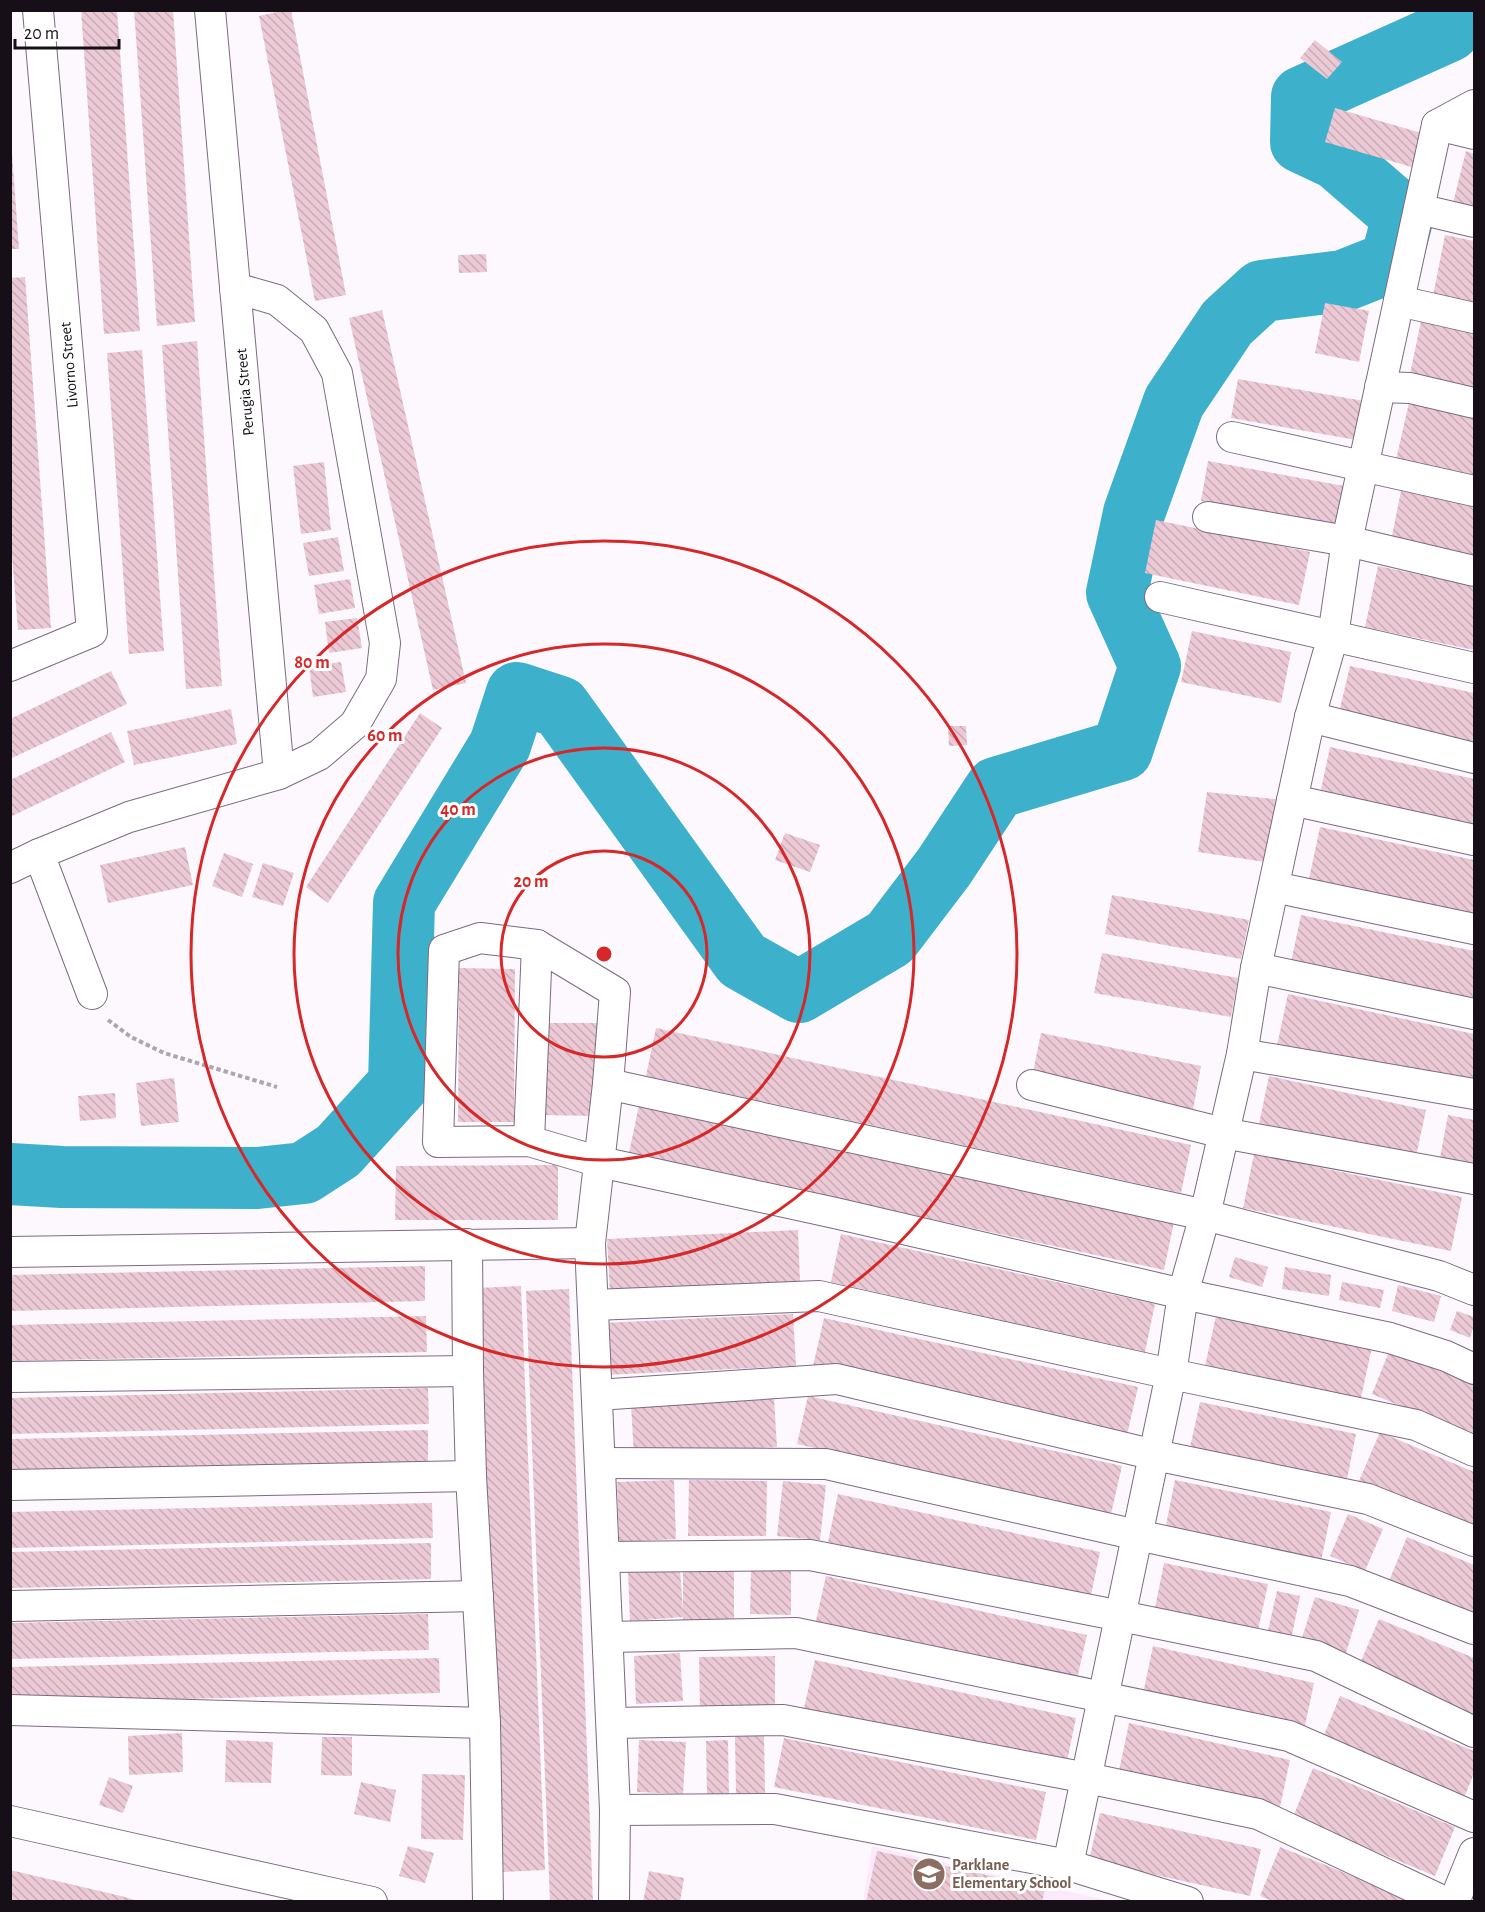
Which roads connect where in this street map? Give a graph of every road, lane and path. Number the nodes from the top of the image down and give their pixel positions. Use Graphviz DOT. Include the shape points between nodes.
graph roads {
  1 [pos="38,10"];
  2 [pos="210,10"];
  3 [pos="1474,105"];
  4 [pos="1437,125"];
  5 [pos="1474,134"];
  6 [pos="1419,209"];
  7 [pos="1474,222"];
  8 [pos="235,288"];
  9 [pos="1399,301"];
  10 [pos="1474,318"];
  11 [pos="1380,387"];
  12 [pos="1474,403"];
  13 [pos="1232,437"];
  14 [pos="1364,465"];
  15 [pos="1474,491"];
  16 [pos="1208,518"];
  17 [pos="1347,541"];
  18 [pos="1474,571"];
  19 [pos="1160,597"];
  20 [pos="1333,636"];
  21 [pos="10,666"];
  22 [pos="1474,668"];
  23 [pos="1310,717"];
  24 [pos="1474,758"];
  25 [pos="279,774"];
  26 [pos="1292,800"];
  27 [pos="1474,840"];
  28 [pos="39,854"];
  29 [pos="10,868"];
  30 [pos="1274,887"];
  31 [pos="1474,929"];
  32 [pos="537,945"];
  33 [pos="1256,968"];
  34 [pos="92,994"];
  35 [pos="1474,1014"];
  36 [pos="1242,1054"];
  37 [pos="608,1084"];
  38 [pos="1032,1085"];
  39 [pos="277,1087"];
  40 [pos="1474,1094"];
  41 [pos="1223,1133"];
  42 [pos="529,1141"];
  43 [pos="600,1162"];
  44 [pos="1474,1179"];
  45 [pos="1205,1215"];
  46 [pos="590,1243"];
  47 [pos="466,1244"];
  48 [pos="10,1252"];
  49 [pos="1474,1290"];
  50 [pos="1183,1294"];
  51 [pos="593,1305"];
  52 [pos="1474,1369"];
  53 [pos="468,1371"];
  54 [pos="1171,1374"];
  55 [pos="10,1377"];
  56 [pos="597,1395"];
  57 [pos="1474,1451"];
  58 [pos="1155,1455"];
  59 [pos="600,1463"];
  60 [pos="471,1476"];
  61 [pos="10,1485"];
  62 [pos="1137,1535"];
  63 [pos="1474,1541"];
  64 [pos="604,1557"];
  65 [pos="478,1596"];
  66 [pos="10,1606"];
  67 [pos="1121,1616"];
  68 [pos="1474,1629"];
  69 [pos="608,1637"];
  70 [pos="1104,1698"];
  71 [pos="10,1710"];
  72 [pos="485,1723"];
  73 [pos="612,1723"];
  74 [pos="1474,1732"];
  75 [pos="1087,1778"];
  76 [pos="615,1809"];
  77 [pos="1474,1817"];
  78 [pos="10,1821"];
  79 [pos="1474,1853"];
  80 [pos="1068,1865"];
  81 [pos="372,1902"];
  82 [pos="488,1902"];
  83 [pos="614,1902"];
  84 [pos="1188,1902"];
  85 [pos="1445,1902"];
  86 [pos="1454,1902"];
  1 -- 21 [label="street, Livorno Street" via="92,632"];
  2 -- 8 [label="street, Perugia Street"];
  3 -- 4 [label="street"];
  4 -- 5 [label="street"];
  4 -- 6 [label="street"];
  6 -- 7 [label="street"];
  6 -- 9 [label="street"];
  8 -- 25 [label="street, Perugia Street"];
  8 -- 25 [label="street" via="278,300 314,330 337,373 385,643 381,679 355,724 320,756"];
  9 -- 10 [label="street"];
  9 -- 11 [label="street"];
  11 -- 12 [label="street" via="1410,388"];
  11 -- 14 [label="street"];
  13 -- 14 [label="street"];
  14 -- 15 [label="street"];
  14 -- 17 [label="street"];
  16 -- 17 [label="street"];
  17 -- 18 [label="street"];
  17 -- 20 [label="street"];
  19 -- 20 [label="street"];
  20 -- 22 [label="street"];
  20 -- 23 [label="street"];
  23 -- 24 [label="street"];
  23 -- 26 [label="street"];
  25 -- 28 [label="street" via="129,818"];
  26 -- 27 [label="street"];
  26 -- 30 [label="street"];
  28 -- 29 [label="street"];
  28 -- 34 [label="street"];
  30 -- 31 [label="street"];
  30 -- 33 [label="street"];
  32 -- 37 [label="street" via="615,992"];
  32 -- 42 [label="street"];
  32 -- 42 [label="street" via="480,938 444,950 438,1142"];
  33 -- 35 [label="street"];
  33 -- 36 [label="street"];
  34 -- 39 [label="path" via="107,1019 131,1037 164,1053"];
  36 -- 40 [label="street"];
  36 -- 41 [label="street"];
  37 -- 43 [label="street"];
  37 -- 45 [label="street"];
  38 -- 41 [label="street"];
  41 -- 44 [label="street"];
  41 -- 45 [label="street"];
  42 -- 43 [label="street"];
  43 -- 46 [label="street"];
  43 -- 50 [label="street"];
  45 -- 49 [label="street" via="1439,1276"];
  45 -- 50 [label="street"];
  46 -- 47 [label="street"];
  46 -- 51 [label="street"];
  47 -- 48 [label="street"];
  47 -- 53 [label="street"];
  50 -- 52 [label="street" via="1390,1338"];
  50 -- 54 [label="street"];
  51 -- 54 [label="street" via="819,1296"];
  51 -- 56 [label="street"];
  53 -- 55 [label="street"];
  53 -- 60 [label="street"];
  54 -- 57 [label="street" via="1416,1425"];
  54 -- 58 [label="street"];
  56 -- 58 [label="street" via="837,1379"];
  56 -- 59 [label="street"];
  58 -- 62 [label="street"];
  58 -- 63 [label="street" via="1368,1499"];
  59 -- 62 [label="street" via="826,1464"];
  59 -- 64 [label="street"];
  60 -- 61 [label="street"];
  60 -- 65 [label="street"];
  62 -- 67 [label="street"];
  62 -- 68 [label="street" via="1350,1581"];
  64 -- 67 [label="street" via="810,1554"];
  64 -- 69 [label="street"];
  65 -- 66 [label="street"];
  65 -- 72 [label="street"];
  67 -- 70 [label="street"];
  67 -- 74 [label="street" via="1316,1656"];
  69 -- 70 [label="street" via="796,1634"];
  69 -- 73 [label="street"];
  70 -- 75 [label="street"];
  70 -- 77 [label="street" via="1289,1736"];
  71 -- 72 [label="street"];
  72 -- 82 [label="street"];
  73 -- 75 [label="street" via="783,1719"];
  73 -- 76 [label="street"];
  75 -- 80 [label="street"];
  75 -- 85 [label="street" via="1258,1814"];
  76 -- 80 [label="street" via="775,1809"];
  76 -- 83 [label="street"];
  78 -- 81 [label="street"];
  79 -- 86 [label="street"];
  80 -- 84 [label="street"];
}
